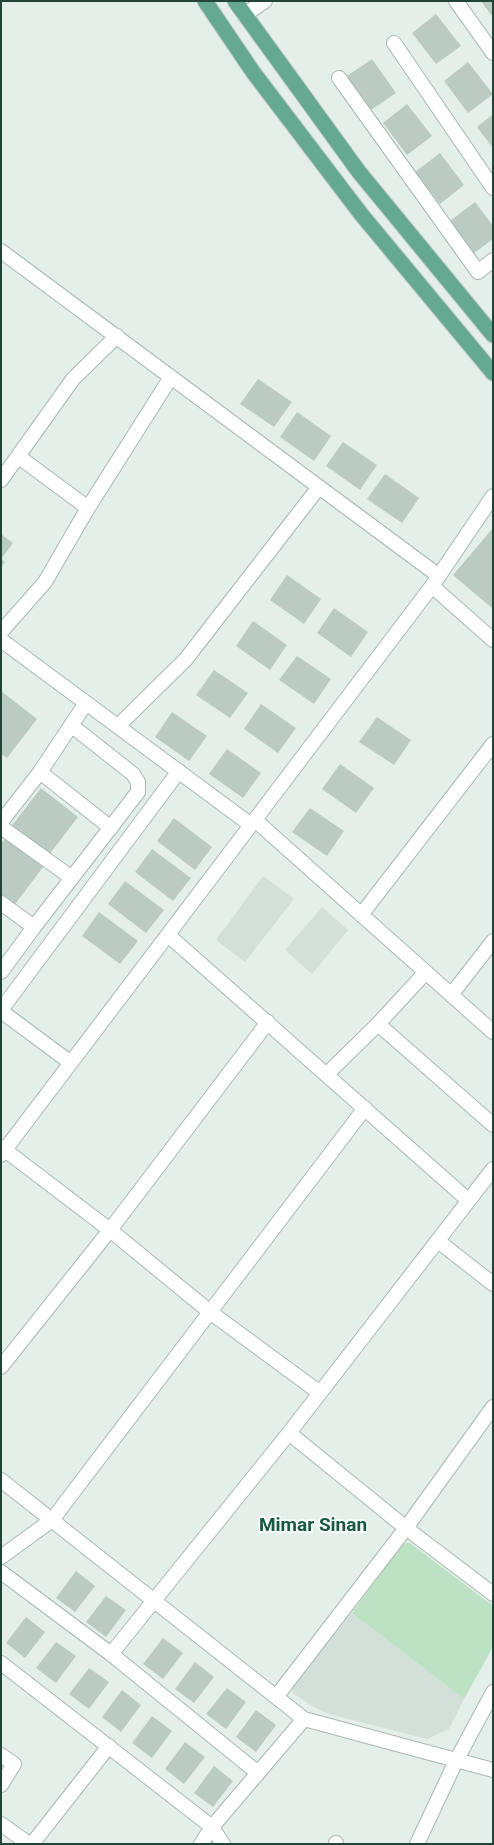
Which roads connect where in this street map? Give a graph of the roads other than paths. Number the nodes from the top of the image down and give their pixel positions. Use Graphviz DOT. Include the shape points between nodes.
graph roads {
  1 [pos="205,1"];
  2 [pos="236,1"];
  3 [pos="265,1"];
  4 [pos="456,1"];
  5 [pos="244,15"];
  6 [pos="394,43"];
  7 [pos="493,53"];
  8 [pos="339,78"];
  9 [pos="493,188"];
  10 [pos="1,251"];
  11 [pos="493,260"];
  12 [pos="493,335"];
  13 [pos="116,336"];
  14 [pos="493,373"];
  15 [pos="171,377"];
  16 [pos="19,457"];
  17 [pos="1,480"];
  18 [pos="319,487"];
  19 [pos="493,496"];
  20 [pos="88,508"];
  21 [pos="436,581"];
  22 [pos="1,632"];
  23 [pos="1,640"];
  24 [pos="493,640"];
  25 [pos="86,703"];
  26 [pos="72,726"];
  27 [pos="118,726"];
  28 [pos="493,744"];
  29 [pos="179,771"];
  30 [pos="40,772"];
  31 [pos="1,822"];
  32 [pos="253,823"];
  33 [pos="1,826"];
  34 [pos="110,828"];
  35 [pos="72,878"];
  36 [pos="1,903"];
  37 [pos="361,915"];
  38 [pos="34,927"];
  39 [pos="168,935"];
  40 [pos="493,940"];
  41 [pos="1,972"];
  42 [pos="425,972"];
  43 [pos="451,995"];
  44 [pos="1,1010"];
  45 [pos="268,1022"];
  46 [pos="378,1024"];
  47 [pos="493,1032"];
  48 [pos="71,1063"];
  49 [pos="327,1074"];
  50 [pos="365,1108"];
  51 [pos="493,1125"];
  52 [pos="2,1151"];
  53 [pos="493,1169"];
  54 [pos="468,1200"];
  55 [pos="110,1230"];
  56 [pos="438,1241"];
  57 [pos="493,1284"];
  58 [pos="210,1312"];
  59 [pos="1,1367"];
  60 [pos="320,1393"];
  61 [pos="493,1407"];
  62 [pos="289,1433"];
  63 [pos="1,1480"];
  64 [pos="52,1520"];
  65 [pos="406,1528"];
  66 [pos="1,1557"];
  67 [pos="1,1572"];
  68 [pos="493,1594"];
  69 [pos="154,1600"];
  70 [pos="111,1654"];
  71 [pos="1,1663"];
  72 [pos="493,1692"];
  73 [pos="276,1697"];
  74 [pos="304,1719"];
  75 [pos="109,1746"];
  76 [pos="1,1755"];
  77 [pos="456,1761"];
  78 [pos="493,1770"];
  79 [pos="258,1773"];
  80 [pos="1,1785"];
  81 [pos="1,1824"];
  82 [pos="212,1827"];
  83 [pos="35,1842"];
  84 [pos="418,1843"];
  85 [pos="200,1844"];
  86 [pos="223,1844"];
  1 -- 14 [label="main road" via="253,72 361,214"];
  2 -- 5 [label="main road"];
  3 -- 5 [label="street"];
  4 -- 7 [label="street"];
  5 -- 12 [label="main road" via="359,172"];
  6 -- 9 [label="street"];
  8 -- 11 [label="street" via="478,272"];
  10 -- 13 [label="street"];
  13 -- 15 [label="street"];
  13 -- 16 [label="street" via="73,379"];
  15 -- 18 [label="street"];
  15 -- 20 [label="street"];
  16 -- 17 [label="street"];
  16 -- 20 [label="street"];
  18 -- 21 [label="street"];
  18 -- 27 [label="street" via="186,658"];
  19 -- 21 [label="street"];
  20 -- 22 [label="street" via="45,582"];
  21 -- 24 [label="street"];
  21 -- 32 [label="street"];
  23 -- 25 [label="street"];
  25 -- 26 [label="street"];
  25 -- 27 [label="street"];
  26 -- 30 [label="street"];
  26 -- 34 [label="street" via="133,774 138,782 138,792"];
  27 -- 29 [label="street"];
  28 -- 37 [label="street"];
  29 -- 32 [label="street"];
  29 -- 44 [label="street"];
  30 -- 31 [label="street"];
  30 -- 34 [label="street"];
  32 -- 37 [label="street"];
  32 -- 39 [label="street"];
  33 -- 35 [label="street"];
  34 -- 35 [label="street"];
  35 -- 38 [label="street"];
  36 -- 38 [label="street"];
  37 -- 42 [label="street"];
  38 -- 41 [label="street"];
  39 -- 45 [label="street"];
  39 -- 48 [label="street"];
  40 -- 43 [label="street"];
  42 -- 43 [label="street"];
  42 -- 46 [label="street"];
  43 -- 47 [label="street"];
  44 -- 48 [label="street"];
  45 -- 49 [label="street"];
  45 -- 55 [label="street"];
  46 -- 49 [label="street"];
  46 -- 51 [label="street"];
  48 -- 52 [label="street"];
  49 -- 50 [label="street"];
  50 -- 54 [label="street"];
  50 -- 58 [label="street"];
  52 -- 55 [label="street"];
  53 -- 54 [label="street"];
  54 -- 56 [label="street"];
  55 -- 58 [label="street"];
  55 -- 59 [label="street"];
  56 -- 57 [label="street"];
  56 -- 60 [label="street"];
  58 -- 60 [label="street"];
  58 -- 64 [label="street"];
  60 -- 62 [label="street"];
  61 -- 65 [label="street"];
  62 -- 65 [label="street"];
  62 -- 69 [label="street"];
  63 -- 64 [label="street"];
  64 -- 66 [label="street"];
  64 -- 69 [label="street"];
  65 -- 68 [label="street"];
  65 -- 73 [label="street"];
  67 -- 70 [label="street"];
  69 -- 70 [label="street"];
  69 -- 73 [label="street"];
  70 -- 79 [label="street"];
  71 -- 75 [label="street"];
  72 -- 77 [label="street"];
  73 -- 74 [label="street"];
  74 -- 77 [label="street"];
  74 -- 79 [label="street"];
  75 -- 82 [label="street"];
  75 -- 83 [label="street"];
  76 -- 80 [label="street" via="14,1764"];
  77 -- 78 [label="street"];
  77 -- 84 [label="street"];
  79 -- 82 [label="street"];
  81 -- 83 [label="street"];
  82 -- 85 [label="street"];
  82 -- 86 [label="street"];
}
